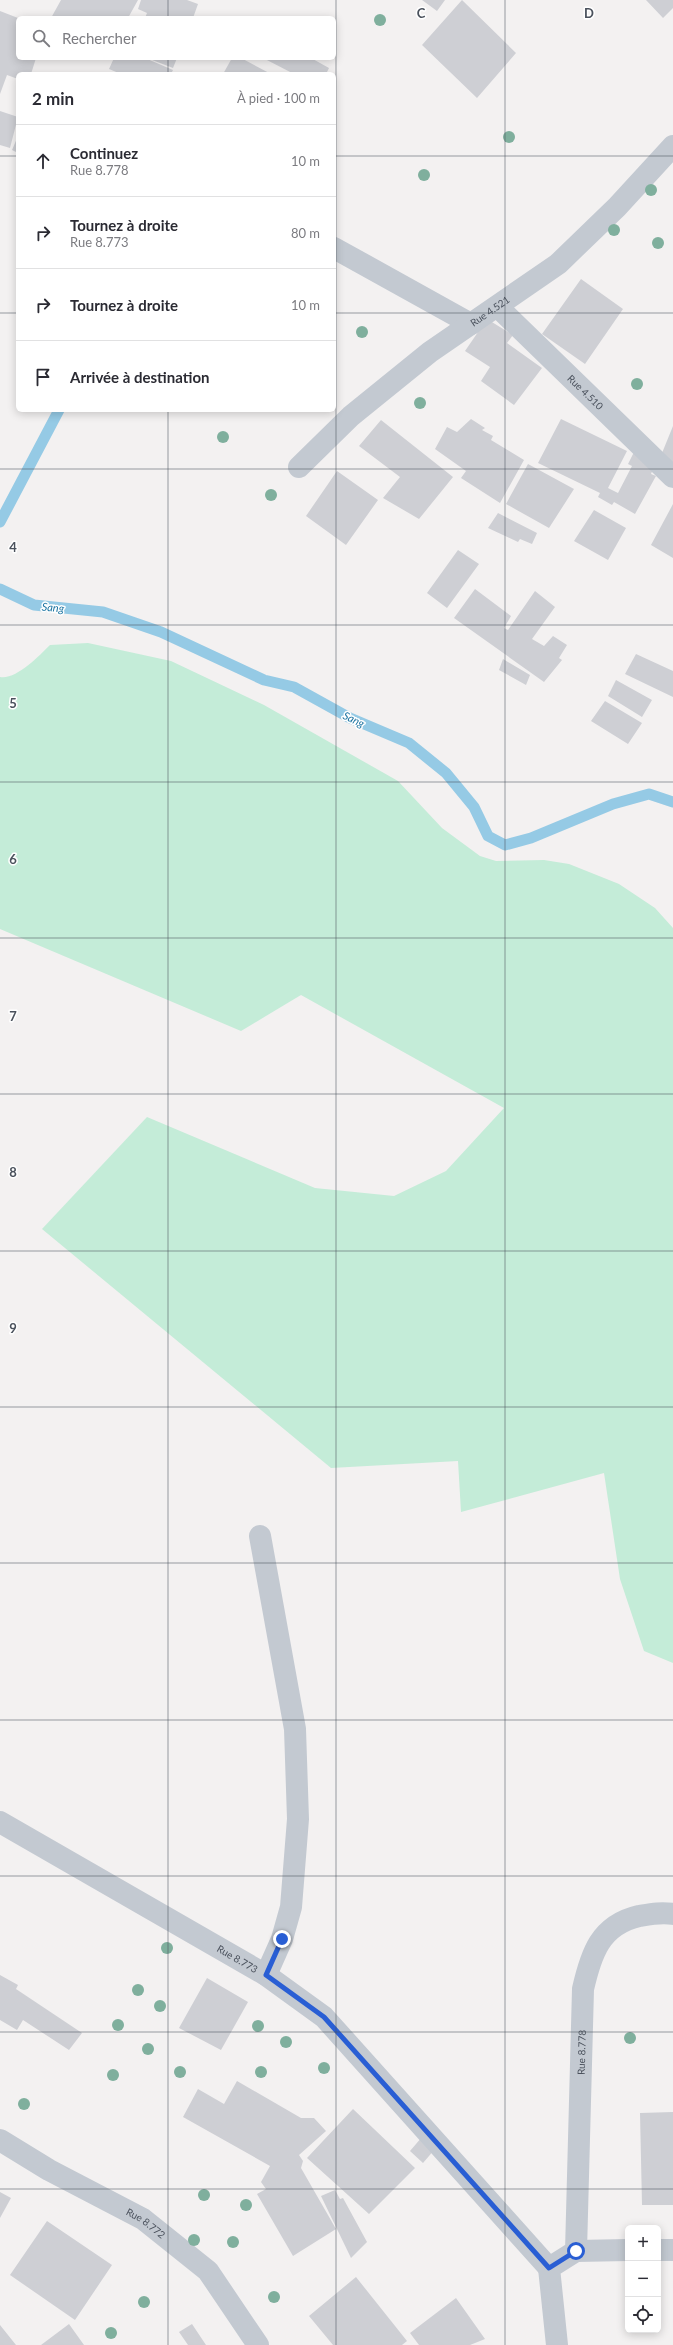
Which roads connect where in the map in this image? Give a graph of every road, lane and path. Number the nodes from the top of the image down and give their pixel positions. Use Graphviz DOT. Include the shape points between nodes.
graph roads {
  1 [pos="673,146"];
  2 [pos="336,249"];
  3 [pos="498,307"];
  4 [pos="472,324"];
  5 [pos="299,467"];
  6 [pos="673,477"];
  7 [pos="260,1536"];
  8 [pos="0,1822"];
  9 [pos="673,1914"];
  10 [pos="266,1975"];
  11 [pos="0,2140"];
  12 [pos="625,2250"];
  13 [pos="661,2250"];
  14 [pos="673,2250"];
  15 [pos="576,2251"];
  16 [pos="549,2268"];
  17 [pos="258,2345"];
  18 [pos="557,2345"];
  1 -- 3 [label="street, Rue 4.521" via="617,207 558,264"];
  2 -- 4 [label="street"];
  3 -- 4 [label="street, Rue 4.521"];
  3 -- 6 [label="street, Rue 4.510"];
  4 -- 5 [label="street, Rue 4.521" via="430,352 351,416"];
  7 -- 10 [label="street" via="295,1729 298,1819 291,1907 282,1939"];
  8 -- 10 [label="street, Rue 8.773"];
  9 -- 15 [label="street, Rue 8.778" via="659,1912 624,1919 604,1934 590,1961 582,1989"];
  10 -- 16 [label="street, Rue 8.773" via="324,2017"];
  11 -- 17 [label="street, Rue 8.772" via="49,2170 143,2219 208,2271"];
  12 -- 15 [label="street"];
  13 -- 14 [label="street"];
  15 -- 16 [label="street"];
  16 -- 18 [label="street"];
}
